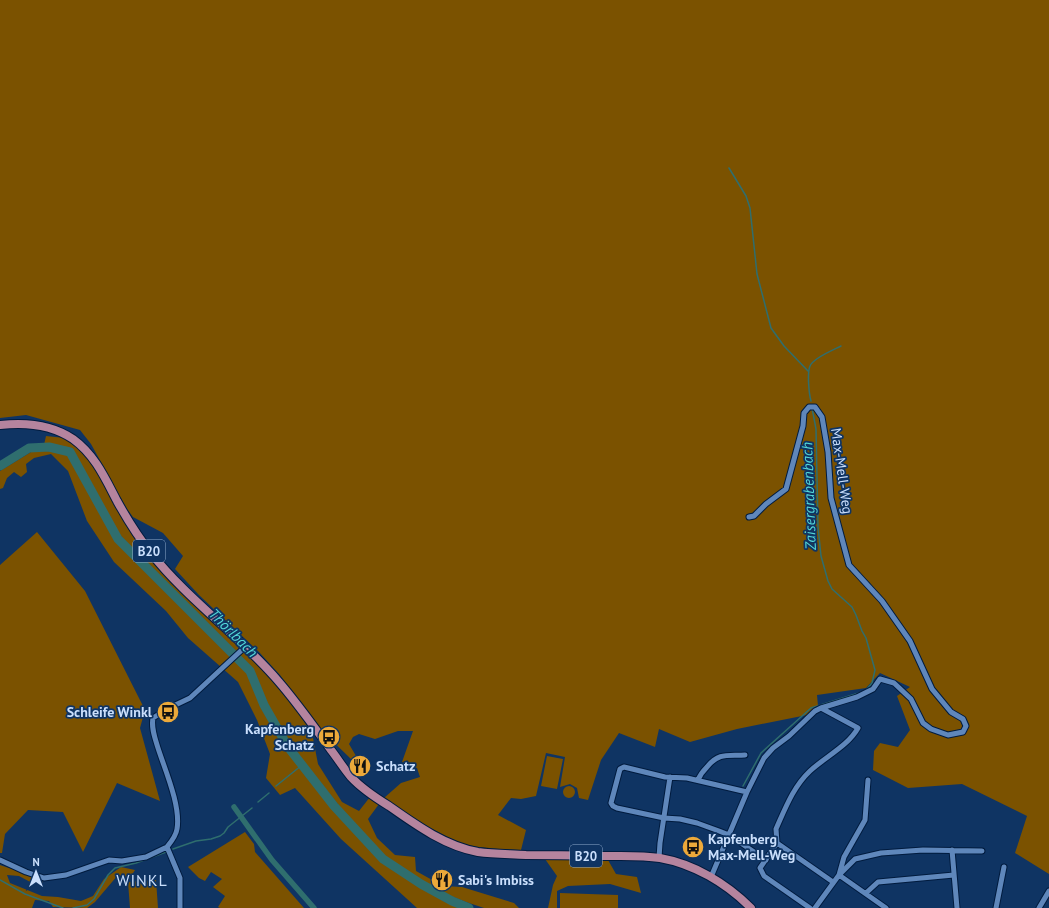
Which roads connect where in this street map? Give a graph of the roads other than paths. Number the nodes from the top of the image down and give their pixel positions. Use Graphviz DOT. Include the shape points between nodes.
graph roads {
  1 [pos="0,425"];
  2 [pos="749,517"];
  3 [pos="244,648"];
  4 [pos="821,708"];
  5 [pos="745,755"];
  6 [pos="670,777"];
  7 [pos="698,780"];
  8 [pos="868,780"];
  9 [pos="747,792"];
  10 [pos="664,818"];
  11 [pos="729,835"];
  12 [pos="777,843"];
  13 [pos="167,847"];
  14 [pos="952,850"];
  15 [pos="982,851"];
  16 [pos="659,858"];
  17 [pos="0,860"];
  18 [pos="766,860"];
  19 [pos="1004,867"];
  20 [pos="839,875"];
  21 [pos="954,875"];
  22 [pos="711,877"];
  23 [pos="833,882"];
  24 [pos="1049,891"];
  25 [pos="866,893"];
  26 [pos="180,908"];
  27 [pos="750,908"];
  28 [pos="810,908"];
  29 [pos="815,908"];
  30 [pos="886,908"];
  31 [pos="957,908"];
  32 [pos="996,908"];
  33 [pos="1039,908"];
  1 -- 3 [label="main road, B20" via="29,423 44,426 66,435 87,451 151,553"];
  2 -- 4 [label="street, Max-Mell-Weg" via="754,516 786,489 803,426 804,413 809,407 816,407 822,417 828,452 831,498 849,565 882,601 910,641 932,689 951,712 963,719 966,726 962,732 948,736 931,729 923,723 911,699 894,683 880,679 873,689 857,697"];
  3 -- 13 [label="street" via="190,698 166,708 153,718 154,736 178,813 174,839"];
  3 -- 16 [label="main road, B20" via="279,682 351,778 378,799 433,834 466,849 492,853"];
  4 -- 9 [label="street, Max-Mell-Weg" via="764,758"];
  4 -- 12 [label="street" via="858,728 846,742 809,772 796,788 776,829"];
  5 -- 7 [label="street" via="718,757"];
  6 -- 7 [label="street"];
  6 -- 10 [label="street"];
  6 -- 10 [label="street" via="622,767 611,803 617,808"];
  7 -- 9 [label="street"];
  8 -- 20 [label="street" via="865,820 844,857"];
  9 -- 11 [label="street, Max-Mell-Weg"];
  10 -- 11 [label="street" via="698,823"];
  10 -- 16 [label="street"];
  11 -- 18 [label="street"];
  11 -- 22 [label="street, Max-Mell-Weg"];
  12 -- 18 [label="street"];
  12 -- 23 [label="street"];
  13 -- 17 [label="street" via="146,857 122,861 109,860 66,875 44,878"];
  13 -- 26 [label="street" via="180,878"];
  14 -- 15 [label="street"];
  14 -- 20 [label="street" via="881,853 855,859"];
  14 -- 21 [label="street"];
  16 -- 22 [label="main road, B20"];
  18 -- 28 [label="street" via="760,868 764,876"];
  19 -- 32 [label="street"];
  20 -- 23 [label="street"];
  20 -- 25 [label="street"];
  21 -- 25 [label="street" via="878,882"];
  21 -- 31 [label="street"];
  22 -- 27 [label="main road, B20" via="731,890"];
  23 -- 29 [label="street"];
  24 -- 33 [label="street"];
  25 -- 30 [label="street"];
}
